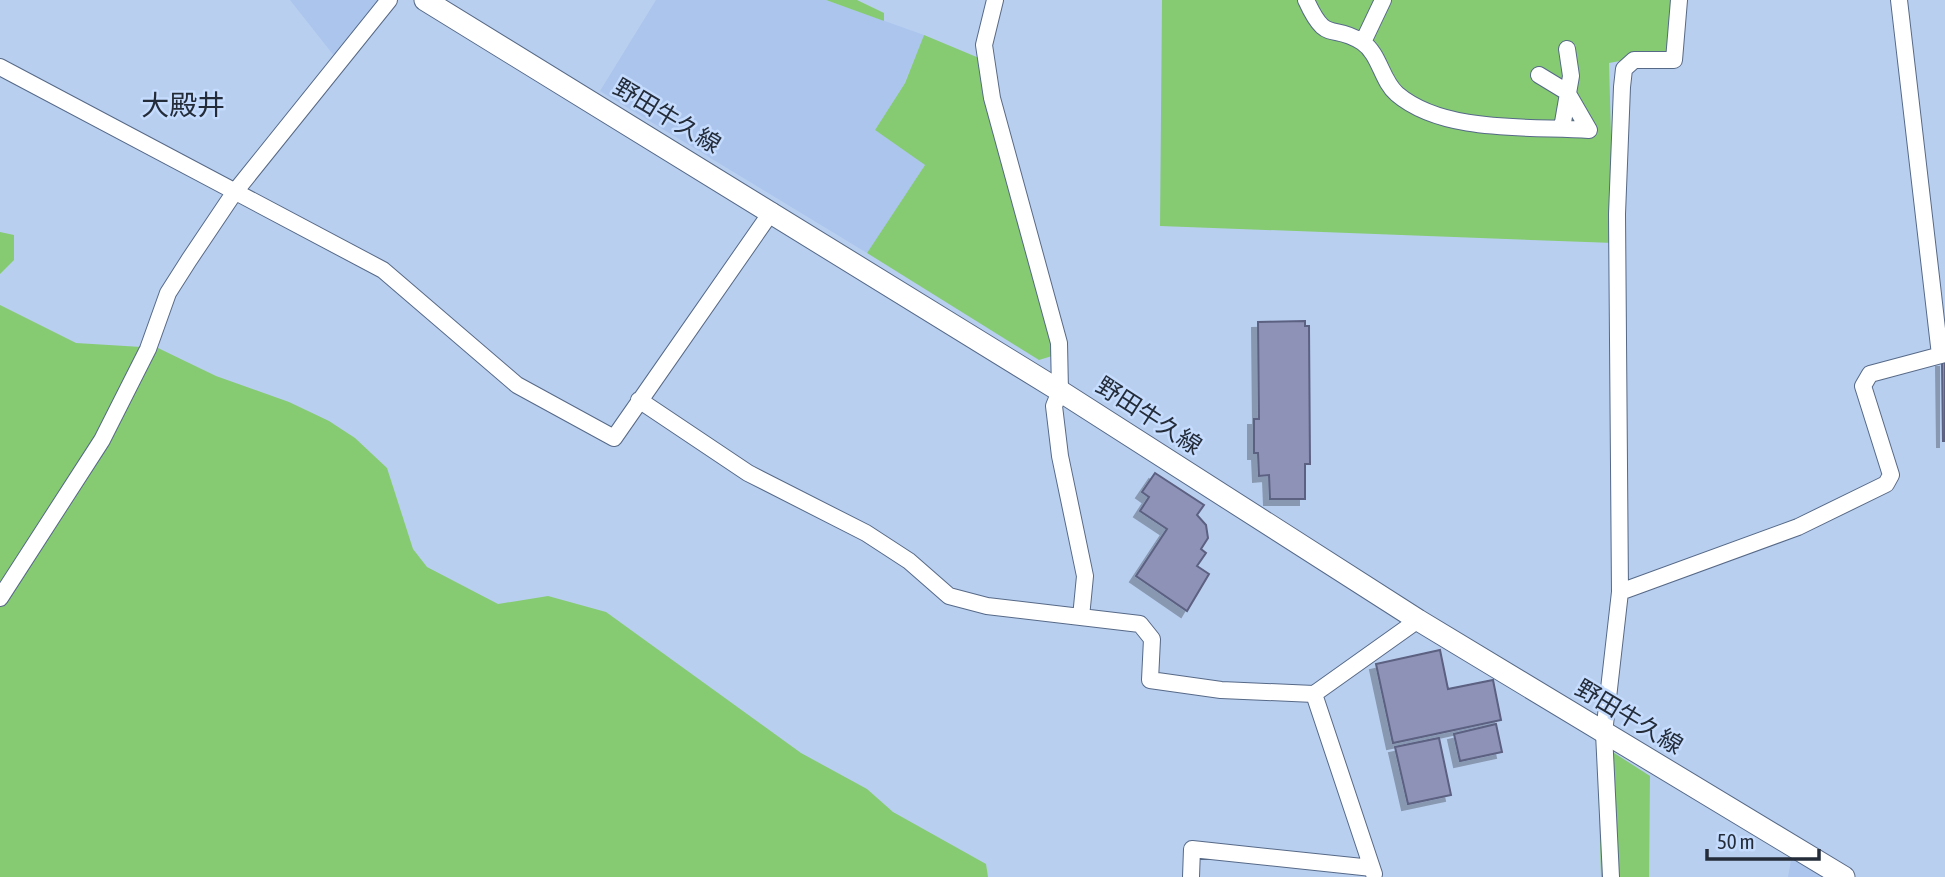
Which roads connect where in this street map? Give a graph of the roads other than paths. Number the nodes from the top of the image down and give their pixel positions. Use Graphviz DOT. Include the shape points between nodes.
graph roads {
  1 [pos="389,0"];
  2 [pos="425,0"];
  3 [pos="995,0"];
  4 [pos="1306,0"];
  5 [pos="1383,0"];
  6 [pos="1679,0"];
  7 [pos="1899,0"];
  8 [pos="1363,42"];
  9 [pos="1567,48"];
  10 [pos="0,67"];
  11 [pos="1539,75"];
  12 [pos="1567,92"];
  13 [pos="1562,128"];
  14 [pos="234,193"];
  15 [pos="772,211"];
  16 [pos="1942,355"];
  17 [pos="1060,391"];
  18 [pos="639,400"];
  19 [pos="1620,593"];
  20 [pos="0,598"];
  21 [pos="1082,617"];
  22 [pos="1418,620"];
  23 [pos="1314,694"];
  24 [pos="1604,733"];
  25 [pos="1329,870"];
  26 [pos="1373,872"];
  27 [pos="1191,877"];
  28 [pos="1611,877"];
  29 [pos="1844,877"];
  1 -- 14 [label="street"];
  2 -- 15 [label="main road, 野田牛久線"];
  3 -- 17 [label="street" via="984,45 992,98 1059,343"];
  4 -- 8 [label="street" via="1320,26"];
  5 -- 8 [label="street"];
  6 -- 19 [label="street" via="1674,60 1634,60 1625,69 1622,87 1617,214"];
  7 -- 16 [label="street"];
  8 -- 13 [label="street" via="1384,80 1429,114"];
  9 -- 12 [label="street" via="1571,76"];
  10 -- 14 [label="street"];
  11 -- 12 [label="street"];
  12 -- 13 [label="street"];
  12 -- 13 [label="street" via="1589,130"];
  14 -- 18 [label="street" via="383,270 517,385 614,438"];
  14 -- 20 [label="street" via="169,293 148,349 102,440"];
  15 -- 17 [label="main road, 野田牛久線"];
  15 -- 18 [label="street"];
  16 -- 19 [label="street" via="1870,374 1863,386 1891,475 1886,484 1797,527"];
  17 -- 21 [label="street" via="1054,405 1085,576"];
  17 -- 22 [label="main road, 野田牛久線"];
  18 -- 21 [label="street" via="748,473 866,533 909,561 949,596 986,606"];
  19 -- 24 [label="street"];
  21 -- 23 [label="street" via="1140,624 1152,639 1150,680 1221,690"];
  22 -- 23 [label="street"];
  22 -- 24 [label="main road, 野田牛久線"];
  23 -- 26 [label="street"];
  24 -- 28 [label="street"];
  24 -- 29 [label="main road, 野田牛久線"];
  25 -- 26 [label="street"];
  25 -- 27 [label="street" via="1192,849"];
}
